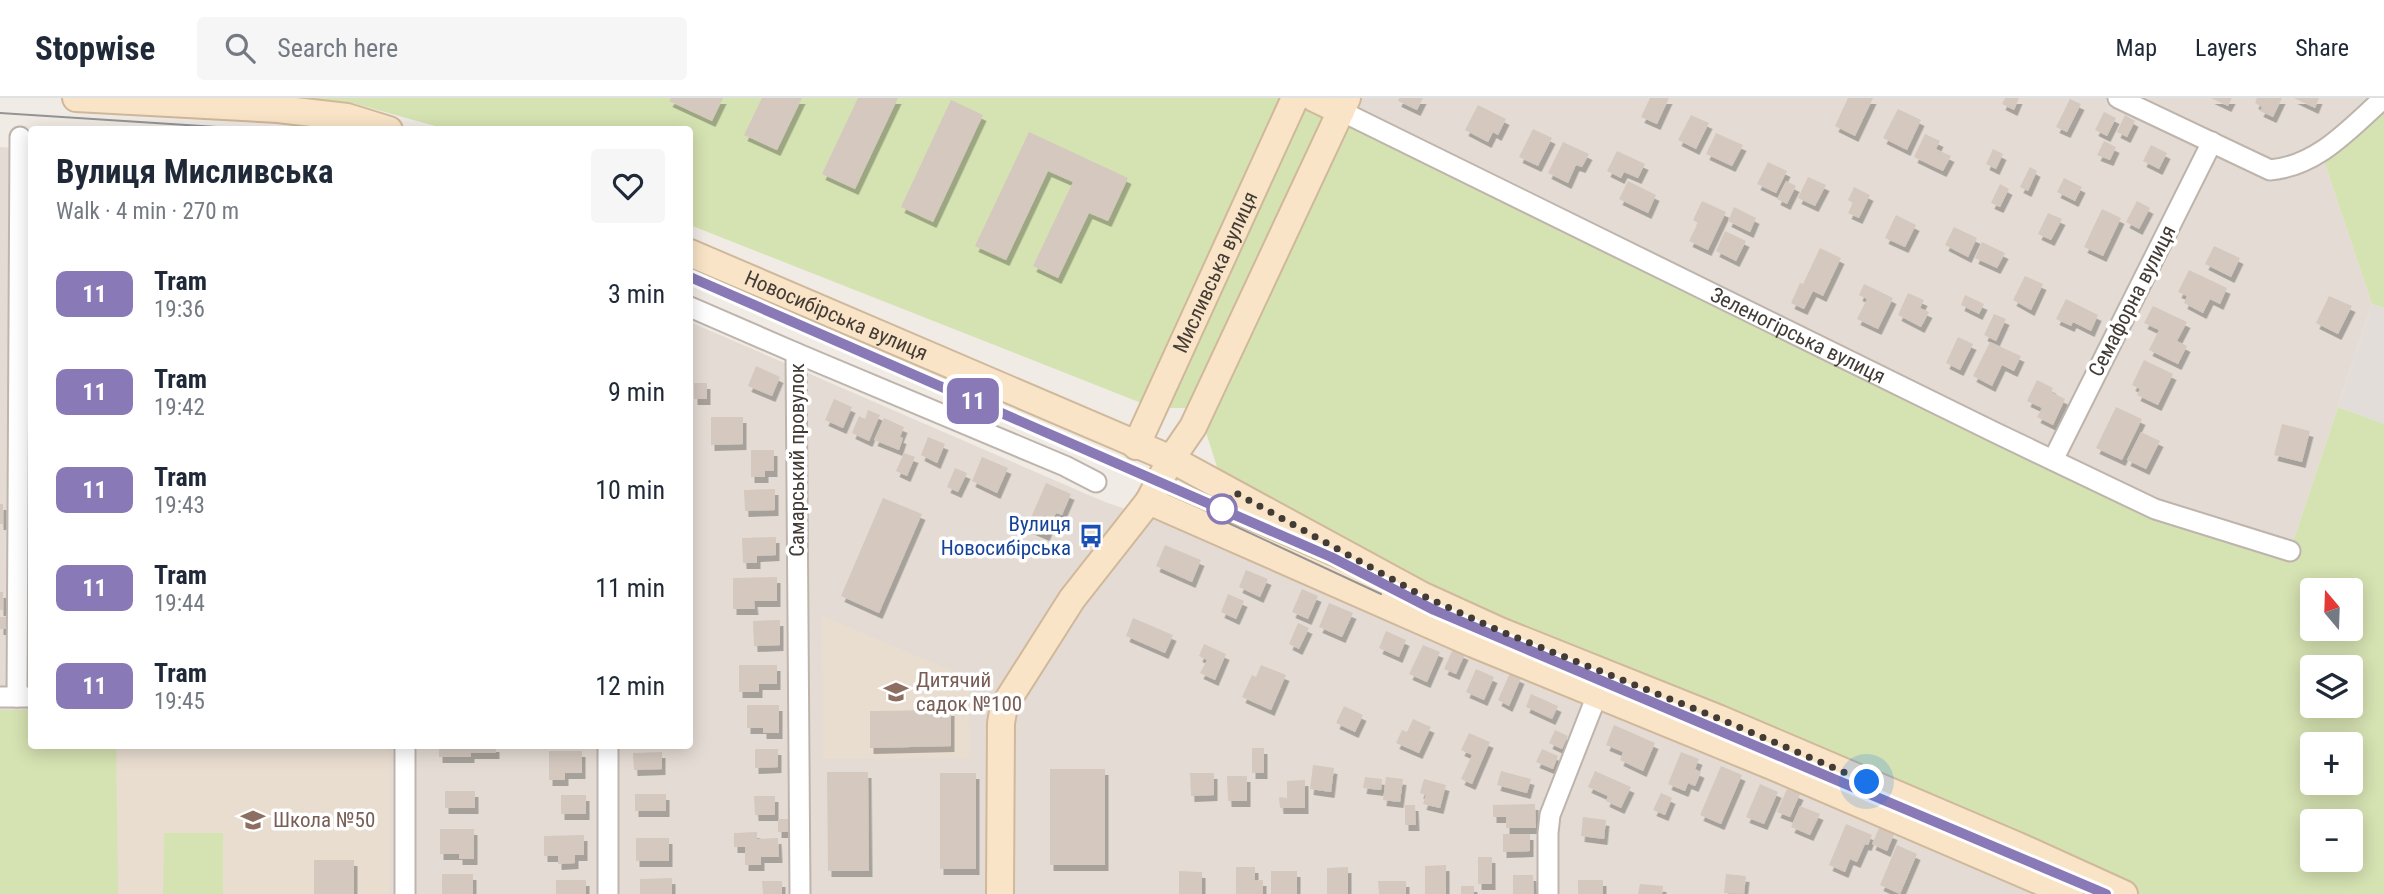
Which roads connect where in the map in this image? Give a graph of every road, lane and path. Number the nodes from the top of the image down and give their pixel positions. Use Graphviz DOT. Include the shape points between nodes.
graph roads {
  1 [pos="76,98"];
  2 [pos="1295,98"];
  3 [pos="1314,98"];
  4 [pos="2118,98"];
  5 [pos="2384,98"];
  6 [pos="1344,105"];
  7 [pos="377,126"];
  8 [pos="0,136"];
  9 [pos="26,137"];
  10 [pos="2212,142"];
  11 [pos="693,254"];
  12 [pos="693,308"];
  13 [pos="796,353"];
  14 [pos="1191,429"];
  15 [pos="1136,446"];
  16 [pos="1171,459"];
  17 [pos="2053,460"];
  18 [pos="1198,473"];
  19 [pos="1096,482"];
  20 [pos="1149,501"];
  21 [pos="1306,532"];
  22 [pos="2290,551"];
  23 [pos="1288,563"];
  24 [pos="1597,695"];
  25 [pos="16,697"];
  26 [pos="405,749"];
  27 [pos="608,749"];
  28 [pos="405,894"];
  29 [pos="608,894"];
  30 [pos="800,894"];
  31 [pos="1000,894"];
  32 [pos="1548,894"];
  33 [pos="2070,894"];
  34 [pos="2124,894"];
  1 -- 7 [label="main road" via="278,109 347,117"];
  2 -- 15 [label="main road, Мисливська вулиця"];
  3 -- 6 [label="main road, Зеленогірська вулиця"];
  4 -- 10 [label="street"];
  5 -- 10 [label="street" via="2309,160 2284,169 2270,170"];
  6 -- 14 [label="main road, Мисливська вулиця"];
  6 -- 17 [label="street, Зеленогірська вулиця"];
  8 -- 9 [label="street"];
  9 -- 25 [label="street"];
  10 -- 17 [label="street, Семафорна вулиця"];
  11 -- 15 [label="main road, Новосибірська вулиця"];
  12 -- 13 [label="street"];
  13 -- 19 [label="street, Самарський провулок"];
  13 -- 30 [label="street, Самарський провулок"];
  14 -- 16 [label="main road, Мисливська вулиця"];
  14 -- 18 [label="main road"];
  15 -- 16 [label="main road, Новосибірська вулиця"];
  15 -- 20 [label="main road"];
  16 -- 18 [label="main road, Новосибірська вулиця"];
  16 -- 20 [label="main road, Мисливська вулиця"];
  17 -- 22 [label="street, Зеленогірська вулиця" via="2155,509"];
  18 -- 21 [label="main road, Новосибірська вулиця"];
  20 -- 23 [label="main road"];
  20 -- 31 [label="main road, Мисливська вулиця" via="1072,599 1004,706"];
  21 -- 23 [label="main road"];
  21 -- 34 [label="main road, Новосибірська вулиця" via="1421,595 1500,631 1720,719"];
  23 -- 24 [label="main road"];
  24 -- 32 [label="street" via="1550,816"];
  24 -- 33 [label="main road"];
  26 -- 28 [label="street"];
  27 -- 29 [label="street"];
}
